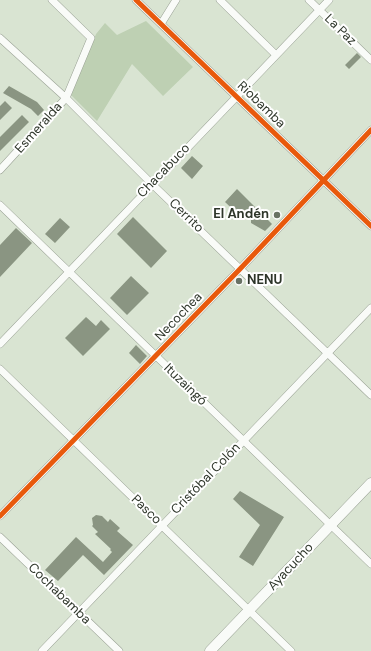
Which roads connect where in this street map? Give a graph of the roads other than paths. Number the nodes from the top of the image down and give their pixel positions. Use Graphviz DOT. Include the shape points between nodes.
graph roads {
  1 [pos="52,0"];
  2 [pos="136,0"];
  3 [pos="176,0"];
  4 [pos="220,0"];
  5 [pos="309,0"];
  6 [pos="329,0"];
  7 [pos="320,10"];
  8 [pos="161,24"];
  9 [pos="0,38"];
  10 [pos="276,55"];
  11 [pos="371,60"];
  12 [pos="236,97"];
  13 [pos="66,98"];
  14 [pos="371,130"];
  15 [pos="0,170"];
  16 [pos="323,180"];
  17 [pos="152,184"];
  18 [pos="0,206"];
  19 [pos="371,226"];
  20 [pos="240,269"];
  21 [pos="67,272"];
  22 [pos="371,308"];
  23 [pos="0,344"];
  24 [pos="327,352"];
  25 [pos="155,356"];
  26 [pos="0,369"];
  27 [pos="371,395"];
  28 [pos="243,440"];
  29 [pos="74,441"];
  30 [pos="371,483"];
  31 [pos="0,516"];
  32 [pos="162,526"];
  33 [pos="330,526"];
  34 [pos="0,537"];
  35 [pos="371,564"];
  36 [pos="250,611"];
  37 [pos="79,612"];
  38 [pos="42,651"];
  39 [pos="119,651"];
  40 [pos="210,651"];
  41 [pos="291,651"];
  1 -- 13 [label="street, Esmeralda" via="91,38"];
  2 -- 8 [label="street, Riobamba"];
  3 -- 8 [label="street"];
  4 -- 10 [label="street"];
  5 -- 7 [label="street, La Paz"];
  6 -- 7 [label="street, Chacabuco"];
  7 -- 10 [label="street, Chacabuco"];
  7 -- 11 [label="street, La Paz"];
  8 -- 12 [label="street, Riobamba"];
  9 -- 13 [label="street, Cerrito"];
  10 -- 12 [label="street, Chacabuco"];
  12 -- 16 [label="street, Riobamba"];
  12 -- 17 [label="street, Chacabuco"];
  13 -- 15 [label="street, Esmeralda"];
  13 -- 17 [label="street, Cerrito"];
  14 -- 16 [label="street, Necochea"];
  16 -- 19 [label="street, Riobamba"];
  16 -- 20 [label="street, Necochea"];
  17 -- 20 [label="street, Cerrito"];
  17 -- 21 [label="street, Chacabuco"];
  18 -- 21 [label="street, Ituzaingó"];
  20 -- 24 [label="street, Cerrito"];
  20 -- 25 [label="street, Necochea"];
  21 -- 23 [label="street, Chacabuco"];
  21 -- 25 [label="street, Ituzaingó"];
  22 -- 24 [label="street, Cristóbal Colón"];
  24 -- 27 [label="street, Cerrito"];
  24 -- 28 [label="street, Cristóbal Colón"];
  25 -- 28 [label="street, Ituzaingó"];
  25 -- 29 [label="street, Necochea"];
  26 -- 29 [label="street, Pasco"];
  28 -- 32 [label="street, Cristóbal Colón"];
  28 -- 33 [label="street, Ituzaingó"];
  29 -- 31 [label="street, Necochea"];
  29 -- 32 [label="street, Pasco"];
  30 -- 33 [label="main road, Ayacucho"];
  32 -- 36 [label="street, Pasco"];
  32 -- 37 [label="street, Cristóbal Colón"];
  33 -- 35 [label="street, Ituzaingó"];
  33 -- 36 [label="main road, Ayacucho"];
  34 -- 37 [label="street, Cochabamba"];
  36 -- 40 [label="main road, Ayacucho"];
  36 -- 41 [label="street, Pasco"];
  37 -- 38 [label="street, Cristóbal Colón"];
  37 -- 39 [label="street, Cochabamba"];
}
